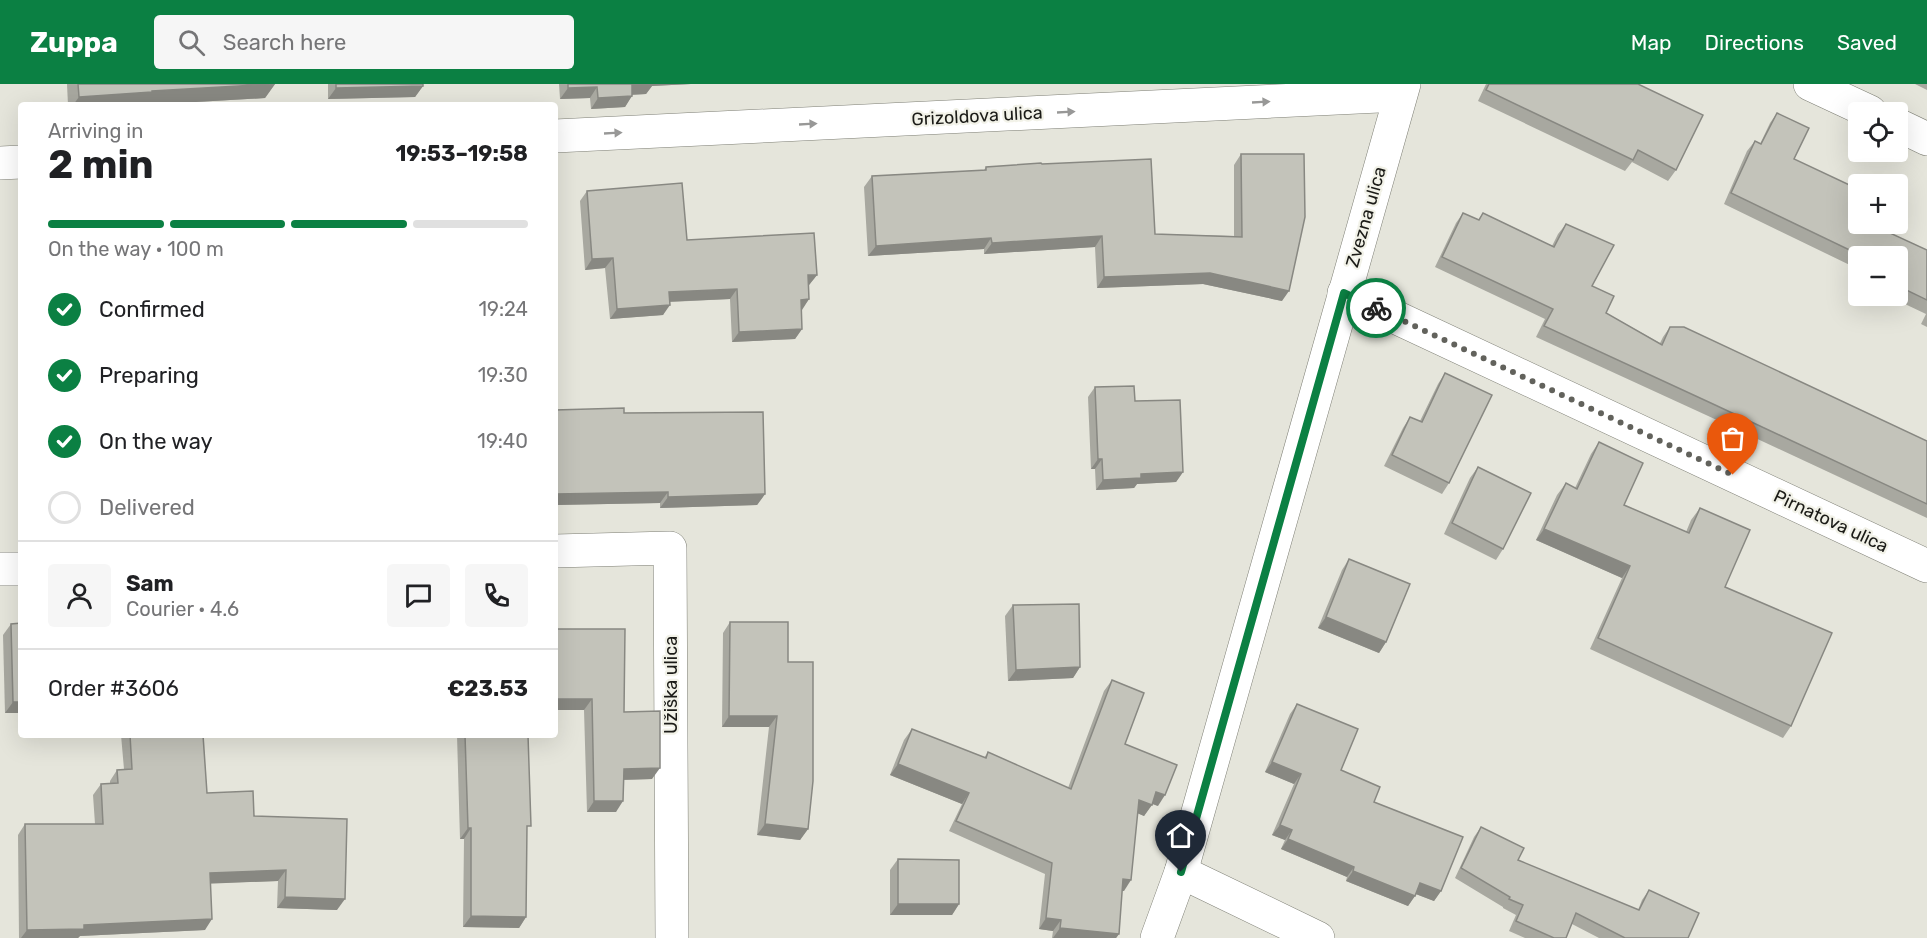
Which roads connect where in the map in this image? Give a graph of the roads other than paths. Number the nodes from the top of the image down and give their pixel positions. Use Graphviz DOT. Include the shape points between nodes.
graph roads {
  1 [pos="1810,84"];
  2 [pos="1402,90"];
  3 [pos="1849,102"];
  4 [pos="1908,130"];
  5 [pos="558,136"];
  6 [pos="1927,139"];
  7 [pos="18,162"];
  8 [pos="0,163"];
  9 [pos="1344,293"];
  10 [pos="558,551"];
  11 [pos="1927,566"];
  12 [pos="0,569"];
  13 [pos="18,569"];
  14 [pos="1181,872"];
  15 [pos="672,938"];
  16 [pos="1157,938"];
  17 [pos="1318,938"];
  1 -- 3 [label="street"];
  5 -- 2 [label="street, Grizoldova ulica, one-way"];
  2 -- 9 [label="street, Zvezna ulica"];
  4 -- 6 [label="street"];
  7 -- 8 [label="street"];
  9 -- 11 [label="street, Pirnatova ulica"];
  9 -- 14 [label="street, Zvezna ulica"];
  10 -- 15 [label="street, Užiška ulica" via="670,548"];
  12 -- 13 [label="street"];
  14 -- 16 [label="street, Zvezna ulica"];
  14 -- 17 [label="street"];
}
